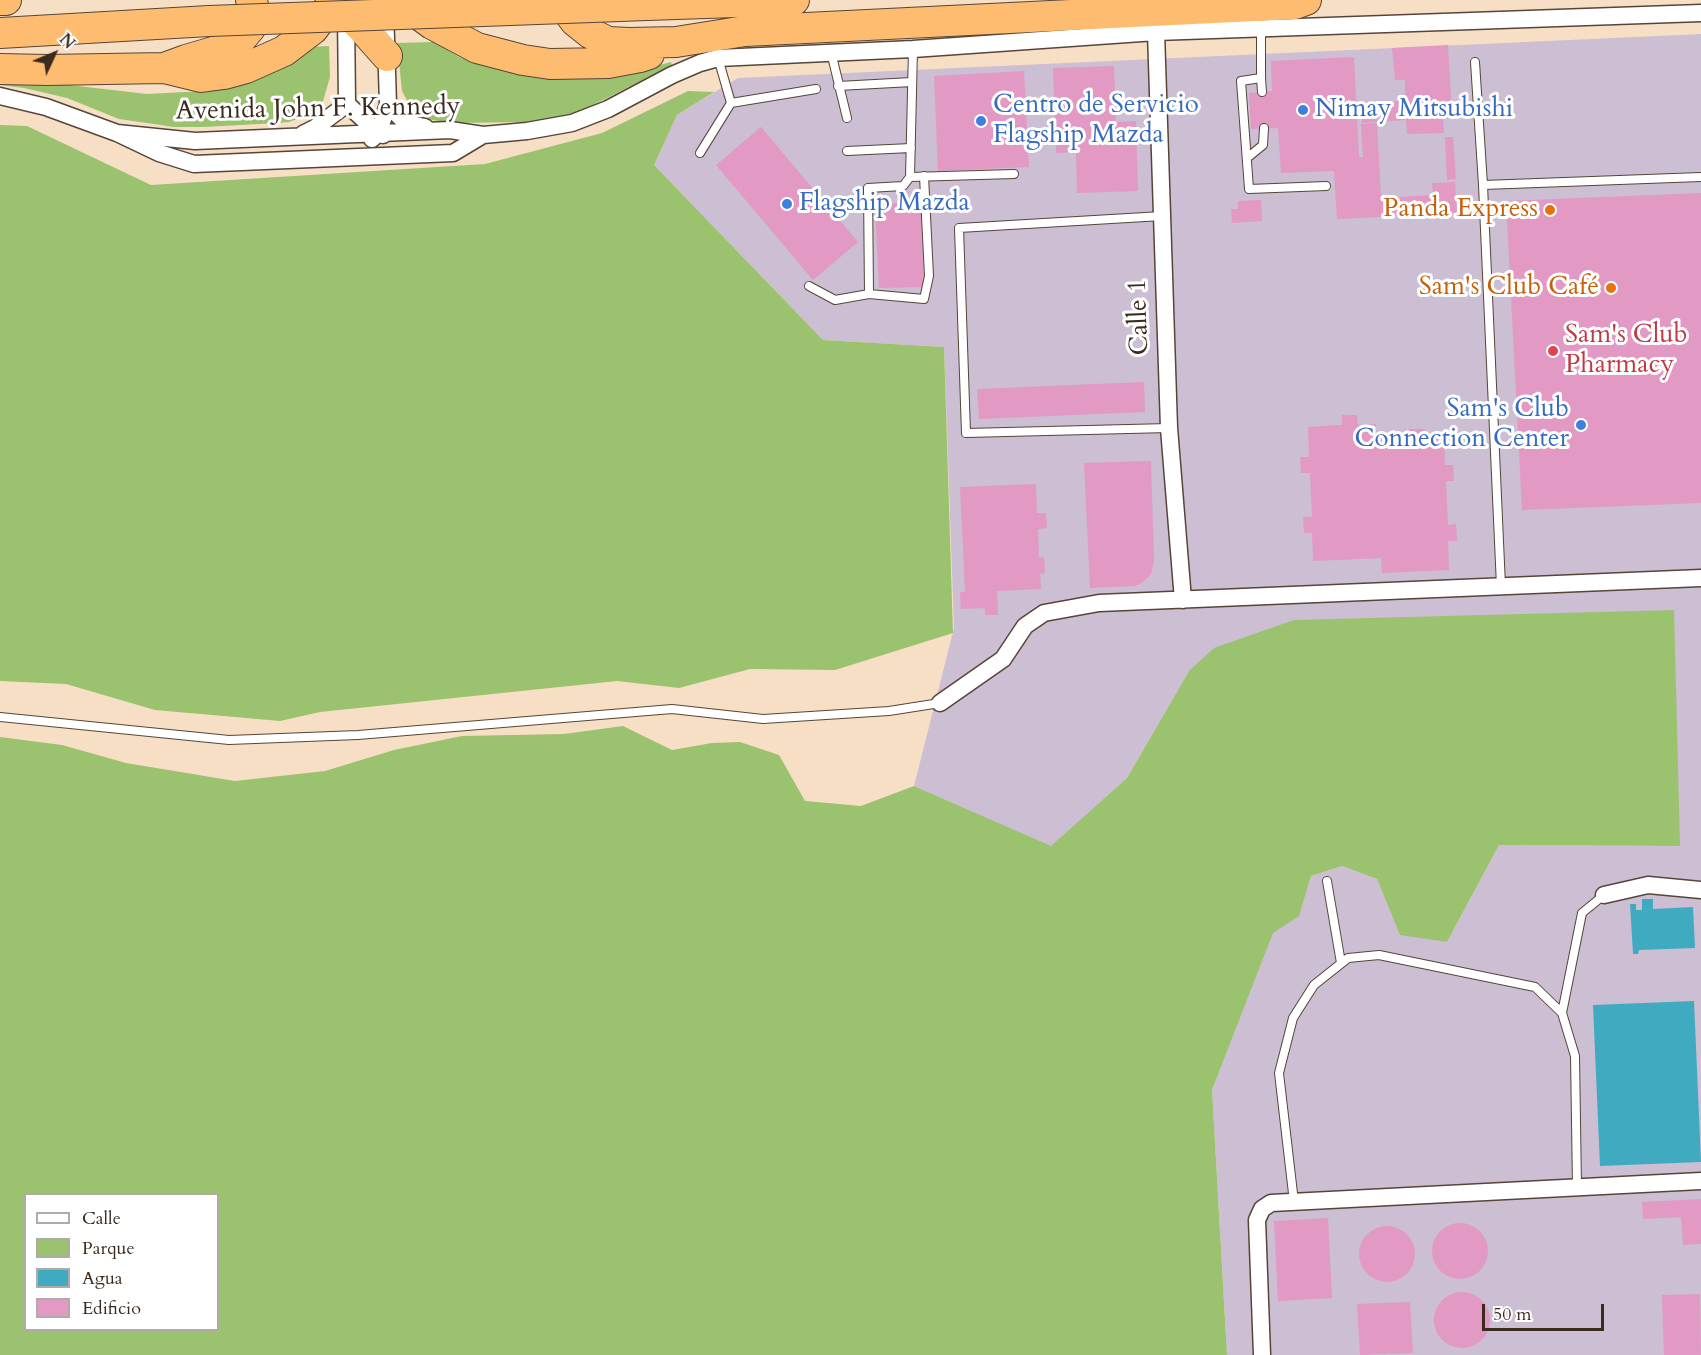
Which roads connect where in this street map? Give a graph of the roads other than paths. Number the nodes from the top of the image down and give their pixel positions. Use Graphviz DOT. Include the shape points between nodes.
graph roads {
  1 [pos="0,0"];
  2 [pos="6,0"];
  3 [pos="251,0"];
  4 [pos="564,0"];
  5 [pos="794,0"];
  6 [pos="1306,0"];
  7 [pos="361,9"];
  8 [pos="1701,13"];
  9 [pos="1261,29"];
  10 [pos="1156,32"];
  11 [pos="0,33"];
  12 [pos="676,42"];
  13 [pos="913,49"];
  14 [pos="831,52"];
  15 [pos="387,56"];
  16 [pos="717,58"];
  17 [pos="1475,62"];
  18 [pos="164,68"];
  19 [pos="0,69"];
  20 [pos="1261,78"];
  21 [pos="912,82"];
  22 [pos="838,86"];
  23 [pos="816,89"];
  24 [pos="1262,92"];
  25 [pos="0,96"];
  26 [pos="731,103"];
  27 [pos="347,104"];
  28 [pos="388,105"];
  29 [pos="847,118"];
  30 [pos="1264,128"];
  31 [pos="450,130"];
  32 [pos="117,133"];
  33 [pos="378,133"];
  34 [pos="483,135"];
  35 [pos="296,137"];
  36 [pos="911,148"];
  37 [pos="847,151"];
  38 [pos="438,153"];
  39 [pos="700,153"];
  40 [pos="337,158"];
  41 [pos="1247,158"];
  42 [pos="1014,174"];
  43 [pos="924,176"];
  44 [pos="910,177"];
  45 [pos="1701,177"];
  46 [pos="1483,185"];
  47 [pos="1326,186"];
  48 [pos="1162,216"];
  49 [pos="809,285"];
  50 [pos="869,294"];
  51 [pos="1169,428"];
  52 [pos="1701,578"];
  53 [pos="1501,586"];
  54 [pos="1183,600"];
  55 [pos="940,703"];
  56 [pos="0,717"];
  57 [pos="1327,881"];
  58 [pos="1701,890"];
  59 [pos="1604,895"];
  60 [pos="1341,963"];
  61 [pos="1562,1013"];
  62 [pos="1701,1181"];
  63 [pos="1577,1187"];
  64 [pos="1294,1202"];
  65 [pos="1262,1355"];
  1 -- 2 [label="highway"];
  3 -- 18 [label="highway" via="251,27 240,40 227,48"];
  4 -- 12 [label="highway" via="575,21 608,42"];
  5 -- 11 [label="highway, bridge" via="209,21"];
  6 -- 12 [label="highway" via="1295,4 745,31"];
  7 -- 12 [label="highway" via="432,24 477,48 550,64 608,63 640,57"];
  7 -- 15 [label="highway"];
  7 -- 18 [label="highway" via="313,28 284,51 246,68 201,77"];
  7 -- 27 [label="street"];
  8 -- 9 [label="street, Avenida John F. Kennedy"];
  9 -- 10 [label="street, Avenida John F. Kennedy"];
  9 -- 20 [label="lane"];
  10 -- 13 [label="street, Avenida John F. Kennedy"];
  10 -- 48 [label="street, Calle 1"];
  13 -- 14 [label="street, Avenida John F. Kennedy"];
  13 -- 21 [label="lane"];
  14 -- 16 [label="street, Avenida John F. Kennedy"];
  14 -- 22 [label="lane"];
  15 -- 28 [label="street"];
  16 -- 26 [label="lane"];
  16 -- 34 [label="street, Avenida John F. Kennedy" via="572,123"];
  17 -- 46 [label="lane"];
  18 -- 19 [label="highway"];
  20 -- 24 [label="lane"];
  20 -- 41 [label="lane" via="1241,81"];
  21 -- 22 [label="lane"];
  21 -- 36 [label="lane"];
  22 -- 29 [label="lane"];
  23 -- 26 [label="lane"];
  25 -- 32 [label="street, Avenida John F. Kennedy" via="46,107"];
  26 -- 39 [label="lane"];
  27 -- 33 [label="street"];
  27 -- 35 [label="street"];
  28 -- 31 [label="street" via="415,125"];
  28 -- 33 [label="street"];
  30 -- 41 [label="lane" via="1263,145"];
  31 -- 33 [label="street, Avenida John F. Kennedy"];
  31 -- 34 [label="street, Avenida John F. Kennedy"];
  32 -- 35 [label="street, Avenida John F. Kennedy" via="195,141"];
  32 -- 40 [label="street, Avenida John F. Kennedy" via="194,164"];
  33 -- 35 [label="street, Avenida John F. Kennedy"];
  33 -- 38 [label="street"];
  33 -- 40 [label="street" via="366,144"];
  34 -- 38 [label="street, Avenida John F. Kennedy" via="453,153"];
  36 -- 37 [label="lane"];
  36 -- 44 [label="lane"];
  38 -- 40 [label="street, Avenida John F. Kennedy"];
  41 -- 47 [label="lane" via="1249,189"];
  42 -- 43 [label="lane"];
  43 -- 44 [label="lane"];
  43 -- 50 [label="lane" via="929,276 924,299"];
  44 -- 50 [label="lane" via="903,186 868,188"];
  45 -- 46 [label="lane"];
  46 -- 53 [label="lane"];
  48 -- 51 [label="street, Calle 1"];
  48 -- 51 [label="lane" via="958,228 966,433"];
  49 -- 50 [label="lane" via="835,300"];
  51 -- 54 [label="street, Calle 1"];
  52 -- 53 [label="street"];
  53 -- 54 [label="street"];
  54 -- 55 [label="street" via="1099,603 1044,613 1025,626 1004,659"];
  55 -- 56 [label="lane" via="889,711 763,718 672,709 358,735 229,740"];
  57 -- 60 [label="lane"];
  58 -- 59 [label="street" via="1648,885"];
  59 -- 61 [label="lane" via="1582,913"];
  60 -- 61 [label="lane" via="1348,958 1379,955 1535,987"];
  60 -- 64 [label="lane" via="1314,985 1293,1018 1279,1073"];
  61 -- 63 [label="lane" via="1575,1056"];
  62 -- 63 [label="street"];
  63 -- 64 [label="street"];
  64 -- 65 [label="street" via="1270,1203 1257,1220"];
}
